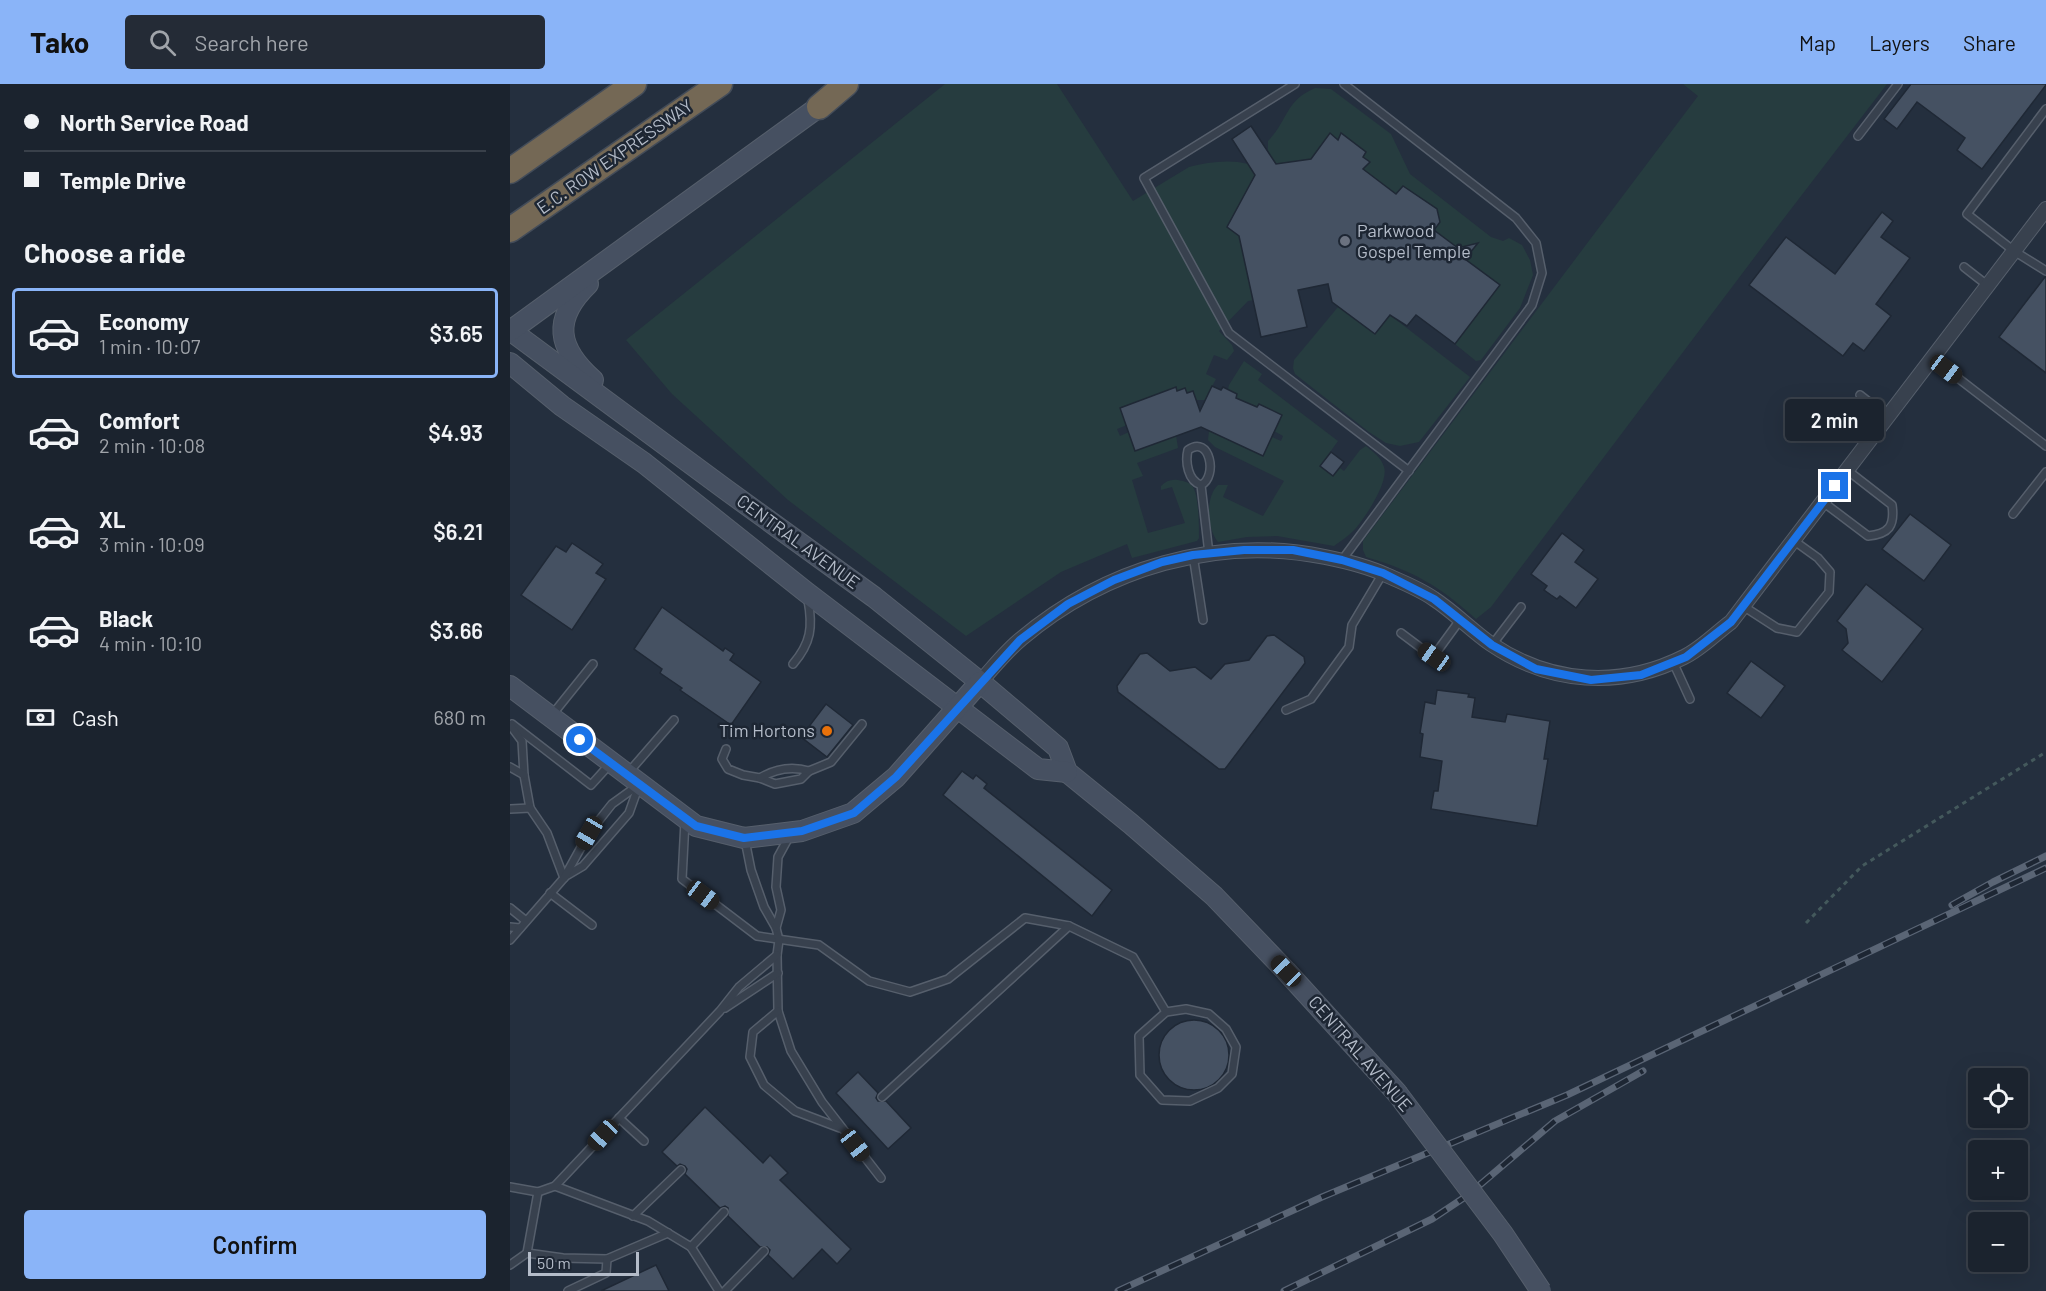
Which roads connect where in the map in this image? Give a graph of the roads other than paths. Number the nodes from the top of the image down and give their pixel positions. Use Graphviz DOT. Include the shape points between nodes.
graph roads {
  1 [pos="634,84"];
  2 [pos="720,84"];
  3 [pos="846,84"];
  4 [pos="850,84"];
  5 [pos="1295,84"];
  6 [pos="1344,84"];
  7 [pos="1898,84"];
  8 [pos="819,106"];
  9 [pos="2046,109"];
  10 [pos="1858,136"];
  11 [pos="510,171"];
  12 [pos="2046,209"];
  13 [pos="510,230"];
  14 [pos="621,251"];
  15 [pos="2014,251"];
  16 [pos="1964,267"];
  17 [pos="2046,271"];
  18 [pos="1988,285"];
  19 [pos="510,330"];
  20 [pos="1932,358"];
  21 [pos="510,363"];
  22 [pos="1860,395"];
  23 [pos="611,406"];
  24 [pos="1887,417"];
  25 [pos="2046,446"];
  26 [pos="1847,470"];
  27 [pos="1409,471"];
  28 [pos="2046,472"];
  29 [pos="1201,485"];
  30 [pos="1822,502"];
  31 [pos="2013,514"];
  32 [pos="1793,540"];
  33 [pos="1209,554"];
  34 [pos="1193,555"];
  35 [pos="1342,560"];
  36 [pos="1383,573"];
  37 [pos="806,592"];
  38 [pos="1743,606"];
  39 [pos="1521,608"];
  40 [pos="1203,620"];
  41 [pos="1460,620"];
  42 [pos="1401,633"];
  43 [pos="1492,645"];
  44 [pos="1672,662"];
  45 [pos="593,664"];
  46 [pos="793,664"];
  47 [pos="980,682"];
  48 [pos="510,686"];
  49 [pos="1690,699"];
  50 [pos="958,708"];
  51 [pos="1286,710"];
  52 [pos="550,717"];
  53 [pos="674,720"];
  54 [pos="510,724"];
  55 [pos="862,724"];
  56 [pos="726,749"];
  57 [pos="611,763"];
  58 [pos="510,767"];
  59 [pos="809,771"];
  60 [pos="1067,772"];
  61 [pos="524,775"];
  62 [pos="760,777"];
  63 [pos="633,780"];
  64 [pos="530,808"];
  65 [pos="510,809"];
  66 [pos="685,819"];
  67 [pos="791,832"];
  68 [pos="744,838"];
  69 [pos="564,878"];
  70 [pos="550,893"];
  71 [pos="510,908"];
  72 [pos="526,921"];
  73 [pos="592,925"];
  74 [pos="1070,926"];
  75 [pos="510,927"];
  76 [pos="520,927"];
  77 [pos="776,928"];
  78 [pos="510,939"];
  79 [pos="779,940"];
  80 [pos="777,955"];
  81 [pos="778,973"];
  82 [pos="720,1011"];
  83 [pos="778,1011"];
  84 [pos="1166,1012"];
  85 [pos="882,1097"];
  86 [pos="619,1118"];
  87 [pos="842,1128"];
  88 [pos="644,1141"];
  89 [pos="681,1170"];
  90 [pos="881,1178"];
  91 [pos="555,1186"];
  92 [pos="510,1187"];
  93 [pos="538,1192"];
  94 [pos="724,1212"];
  95 [pos="633,1216"];
  96 [pos="668,1233"];
  97 [pos="691,1247"];
  98 [pos="764,1251"];
  99 [pos="527,1253"];
  100 [pos="607,1259"];
  101 [pos="510,1265"];
  102 [pos="568,1291"];
  103 [pos="719,1291"];
  104 [pos="725,1291"];
  105 [pos="1540,1291"];
  1 -- 11 [label="highway"];
  2 -- 13 [label="highway, E.C. ROW EXPRESSWAY"];
  3 -- 8 [label="highway"];
  4 -- 8 [label="street"];
  5 -- 27 [label="lane" via="1144,178 1229,333"];
  6 -- 27 [label="lane" via="1516,218 1536,243 1542,273 1532,305"];
  7 -- 10 [label="lane"];
  8 -- 14 [label="street"];
  9 -- 15 [label="lane" via="1966,214"];
  12 -- 15 [label="street"];
  14 -- 19 [label="street"];
  14 -- 23 [label="street" via="568,307 562,333 578,367 608,394"];
  15 -- 17 [label="lane"];
  15 -- 18 [label="street"];
  16 -- 18 [label="lane"];
  18 -- 20 [label="street"];
  19 -- 23 [label="street, CENTRAL AVENUE"];
  20 -- 24 [label="street"];
  20 -- 25 [label="lane"];
  21 -- 37 [label="street, CENTRAL AVENUE"];
  22 -- 24 [label="lane"];
  23 -- 47 [label="street, CENTRAL AVENUE" via="874,597"];
  24 -- 26 [label="street"];
  26 -- 30 [label="street"];
  26 -- 30 [label="lane" via="1892,505 1894,517 1890,528 1881,535 1868,536"];
  27 -- 35 [label="lane"];
  28 -- 31 [label="lane"];
  29 -- 29 [label="lane" via="1190,477 1188,450 1194,445 1201,446 1209,457 1210,476"];
  29 -- 33 [label="lane"];
  30 -- 32 [label="street"];
  32 -- 38 [label="street"];
  32 -- 38 [label="lane" via="1830,572 1829,592 1797,632 1777,628"];
  33 -- 34 [label="street"];
  33 -- 35 [label="street" via="1293,550"];
  34 -- 40 [label="lane"];
  34 -- 47 [label="street" via="1114,580 1068,604 1020,640"];
  35 -- 36 [label="street"];
  36 -- 41 [label="street" via="1434,599"];
  36 -- 51 [label="lane" via="1352,624 1349,647 1311,699"];
  37 -- 46 [label="lane" via="811,632"];
  37 -- 50 [label="street, CENTRAL AVENUE"];
  38 -- 44 [label="street" via="1731,622 1686,657"];
  39 -- 43 [label="lane"];
  41 -- 42 [label="lane" via="1434,657"];
  41 -- 43 [label="street"];
  43 -- 44 [label="street" via="1536,669 1591,680 1641,675"];
  44 -- 49 [label="lane"];
  45 -- 52 [label="lane"];
  47 -- 50 [label="street"];
  47 -- 60 [label="street, CENTRAL AVENUE" via="1058,748"];
  48 -- 52 [label="street"];
  50 -- 60 [label="street, CENTRAL AVENUE" via="1038,769"];
  50 -- 67 [label="street" via="896,777 854,813"];
  52 -- 57 [label="street"];
  53 -- 63 [label="lane"];
  54 -- 57 [label="lane" via="591,785"];
  54 -- 61 [label="lane" via="522,741"];
  55 -- 59 [label="lane" via="831,762"];
  56 -- 62 [label="lane" via="722,759 728,769"];
  57 -- 63 [label="street"];
  58 -- 61 [label="lane"];
  59 -- 62 [label="lane" via="797,767"];
  59 -- 62 [label="lane" via="801,779 775,784"];
  60 -- 105 [label="street, CENTRAL AVENUE, bridge" via="1214,896 1286,971 1397,1093 1503,1234"];
  61 -- 64 [label="lane"];
  63 -- 66 [label="street"];
  63 -- 69 [label="lane" via="589,833"];
  63 -- 69 [label="lane" via="629,813 584,866"];
  64 -- 65 [label="lane"];
  64 -- 69 [label="lane" via="547,833"];
  66 -- 68 [label="street" via="696,826"];
  66 -- 79 [label="lane" via="682,879 757,936"];
  67 -- 68 [label="street"];
  67 -- 77 [label="lane" via="778,857 776,887 781,910"];
  68 -- 77 [label="lane" via="764,907"];
  69 -- 70 [label="lane"];
  70 -- 72 [label="lane"];
  70 -- 73 [label="lane"];
  71 -- 72 [label="lane"];
  72 -- 76 [label="lane"];
  74 -- 79 [label="lane" via="1025,918 948,979 910,992 869,981 819,945"];
  74 -- 84 [label="lane" via="1133,957"];
  74 -- 85 [label="lane"];
  75 -- 76 [label="lane"];
  76 -- 78 [label="lane"];
  77 -- 79 [label="lane"];
  79 -- 80 [label="lane"];
  80 -- 81 [label="lane"];
  80 -- 82 [label="lane" via="738,987"];
  81 -- 82 [label="lane"];
  81 -- 83 [label="lane"];
  82 -- 86 [label="lane"];
  83 -- 87 [label="lane" via="791,1051"];
  83 -- 87 [label="lane" via="753,1032 750,1057 764,1085 795,1111"];
  84 -- 84 [label="lane" via="1139,1036 1140,1076 1162,1100 1190,1101 1218,1088 1232,1074 1236,1047 1226,1029 1209,1014 1186,1009"];
  86 -- 88 [label="lane"];
  86 -- 91 [label="lane"];
  87 -- 90 [label="lane"];
  89 -- 95 [label="lane"];
  91 -- 93 [label="lane"];
  91 -- 95 [label="lane"];
  92 -- 93 [label="lane"];
  93 -- 99 [label="lane"];
  94 -- 97 [label="lane"];
  95 -- 96 [label="lane"];
  96 -- 97 [label="lane"];
  96 -- 100 [label="lane"];
  97 -- 103 [label="lane"];
  98 -- 104 [label="lane"];
  99 -- 100 [label="lane"];
  99 -- 101 [label="lane"];
  100 -- 102 [label="lane" via="606,1273"];
}
